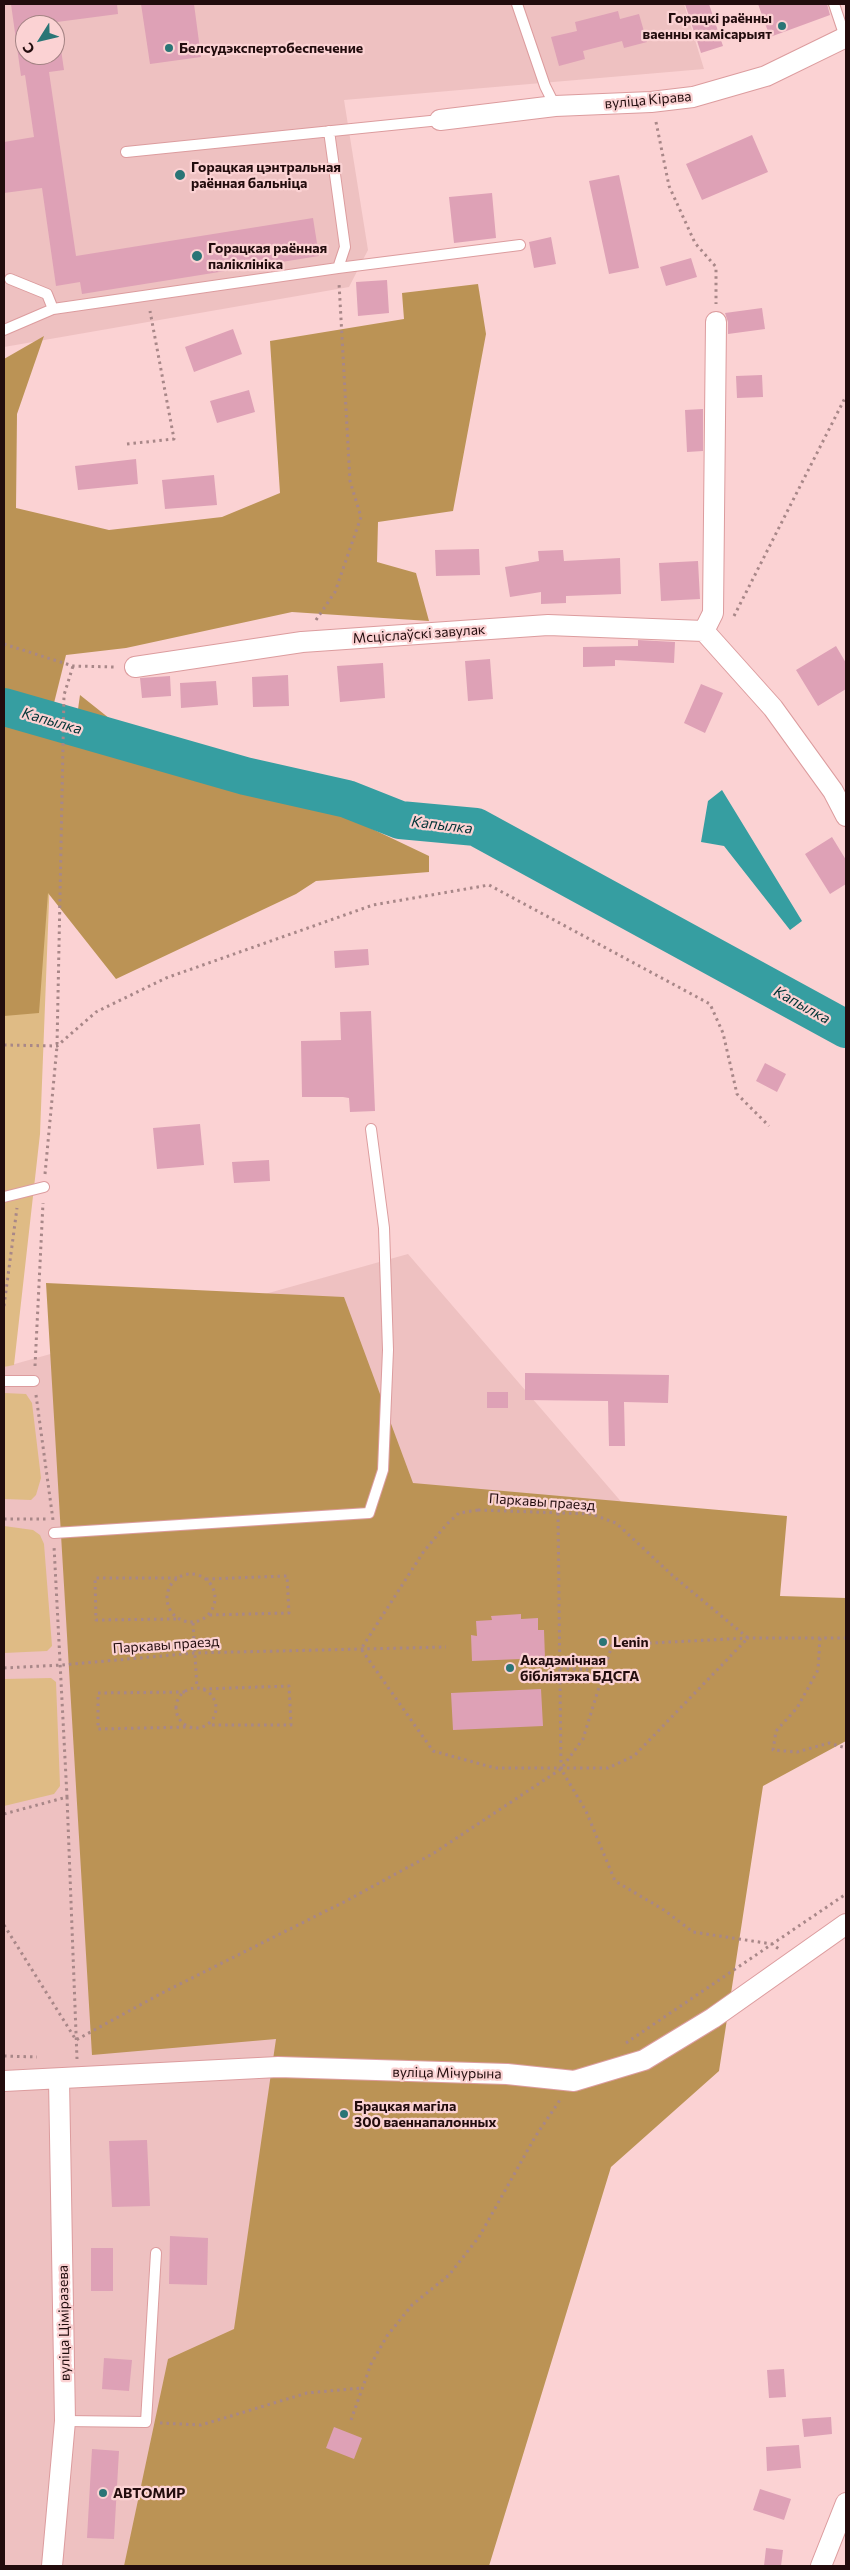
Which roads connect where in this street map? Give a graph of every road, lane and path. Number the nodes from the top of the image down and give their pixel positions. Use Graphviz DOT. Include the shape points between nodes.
graph roads {
  1 [pos="517,4"];
  2 [pos="834,4"];
  3 [pos="846,37"];
  4 [pos="651,102"];
  5 [pos="555,106"];
  6 [pos="440,120"];
  7 [pos="329,131"];
  8 [pos="126,152"];
  9 [pos="520,245"];
  10 [pos="338,268"];
  11 [pos="10,280"];
  12 [pos="147,296"];
  13 [pos="53,309"];
  14 [pos="716,322"];
  15 [pos="4,330"];
  16 [pos="846,396"];
  17 [pos="127,444"];
  18 [pos="704,631"];
  19 [pos="302,642"];
  20 [pos="4,644"];
  21 [pos="718,646"];
  22 [pos="73,666"];
  23 [pos="135,667"];
  24 [pos="846,816"];
  25 [pos="4,1045"];
  26 [pos="57,1046"];
  27 [pos="769,1126"];
  28 [pos="371,1128"];
  29 [pos="44,1186"];
  30 [pos="19,1193"];
  31 [pos="4,1197"];
  32 [pos="4,1306"];
  33 [pos="4,1381"];
  34 [pos="34,1381"];
  35 [pos="558,1513"];
  36 [pos="4,1518"];
  37 [pos="53,1520"];
  38 [pos="54,1533"];
  39 [pos="177,1578"];
  40 [pos="206,1579"];
  41 [pos="208,1615"];
  42 [pos="177,1619"];
  43 [pos="193,1622"];
  44 [pos="748,1638"];
  45 [pos="820,1638"];
  46 [pos="846,1638"];
  47 [pos="446,1646"];
  48 [pos="361,1649"];
  49 [pos="194,1653"];
  50 [pos="62,1665"];
  51 [pos="4,1668"];
  52 [pos="560,1668"];
  53 [pos="604,1671"];
  54 [pos="197,1688"];
  55 [pos="203,1689"];
  56 [pos="184,1692"];
  57 [pos="208,1725"];
  58 [pos="188,1727"];
  59 [pos="846,1748"];
  60 [pos="561,1769"];
  61 [pos="67,1797"];
  62 [pos="4,1814"];
  63 [pos="846,1894"];
  64 [pos="846,1924"];
  65 [pos="4,1925"];
  66 [pos="772,1944"];
  67 [pos="794,1960"];
  68 [pos="76,2040"];
  69 [pos="620,2048"];
  70 [pos="69,2079"];
  71 [pos="4,2081"];
  72 [pos="574,2081"];
  73 [pos="156,2253"];
  74 [pos="362,2388"];
  75 [pos="351,2420"];
  76 [pos="65,2421"];
  77 [pos="146,2422"];
  78 [pos="846,2503"];
  79 [pos="52,2566"];
  80 [pos="821,2566"];
  1 -- 5 [label="lane"];
  2 -- 3 [label="lane"];
  3 -- 4 [label="street, вуліца Кірава" via="766,76 693,97"];
  4 -- 5 [label="street, вуліца Кірава"];
  4 -- 14 [label="path" via="669,186 695,243 716,267"];
  5 -- 6 [label="street, вуліца Кірава"];
  6 -- 7 [label="lane"];
  7 -- 8 [label="lane"];
  7 -- 10 [label="lane" via="346,247"];
  9 -- 10 [label="lane"];
  10 -- 12 [label="lane"];
  10 -- 19 [label="path" via="350,481 361,516 336,592"];
  11 -- 13 [label="lane" via="47,294"];
  12 -- 13 [label="lane"];
  12 -- 17 [label="path" via="174,439"];
  13 -- 15 [label="lane"];
  14 -- 18 [label="street" via="713,613"];
  16 -- 21 [label="path"];
  18 -- 19 [label="street, Мсціслаўскі завулак" via="548,625"];
  18 -- 21 [label="street"];
  19 -- 23 [label="street, Мсціслаўскі завулак"];
  20 -- 22 [label="path"];
  21 -- 24 [label="street" via="773,708 833,791"];
  22 -- 23 [label="path"];
  22 -- 26 [label="path" via="64,695"];
  25 -- 26 [label="path"];
  26 -- 27 [label="path" via="96,1012 166,978 373,905 489,885 710,1004 723,1034 737,1094"];
  26 -- 29 [label="path"];
  28 -- 38 [label="lane" via="384,1228 388,1350 384,1470 369,1513"];
  29 -- 30 [label="lane"];
  29 -- 34 [label="path"];
  30 -- 31 [label="lane"];
  30 -- 32 [label="path"];
  33 -- 34 [label="lane"];
  34 -- 37 [label="path"];
  35 -- 44 [label="path, Паркавы праезд" via="591,1514 616,1523"];
  35 -- 48 [label="path, Паркавы праезд" via="478,1510 459,1513 424,1551"];
  35 -- 52 [label="path"];
  36 -- 37 [label="path"];
  37 -- 38 [label="path"];
  38 -- 50 [label="path"];
  39 -- 40 [label="path" via="191,1574"];
  39 -- 42 [label="path" via="167,1590 166,1598"];
  39 -- 42 [label="path" via="95,1578 96,1620"];
  40 -- 41 [label="path" via="215,1600"];
  40 -- 41 [label="path" via="287,1576 289,1613"];
  41 -- 43 [label="path"];
  42 -- 43 [label="path"];
  43 -- 49 [label="path"];
  44 -- 45 [label="path"];
  44 -- 53 [label="path" via="612,1645"];
  44 -- 60 [label="path" via="634,1756 608,1768"];
  45 -- 46 [label="path"];
  45 -- 59 [label="path" via="818,1670 797,1708 776,1731 773,1750 797,1752 829,1743"];
  47 -- 48 [label="path"];
  48 -- 49 [label="path, Паркавы праезд"];
  48 -- 60 [label="path" via="433,1750 495,1768"];
  49 -- 50 [label="path, Паркавы праезд"];
  49 -- 54 [label="path"];
  50 -- 51 [label="path, Паркавы праезд"];
  50 -- 61 [label="path"];
  52 -- 53 [label="path"];
  52 -- 60 [label="path"];
  53 -- 60 [label="path" via="583,1739"];
  54 -- 55 [label="path"];
  54 -- 56 [label="path"];
  55 -- 57 [label="path" via="213,1697 217,1709"];
  55 -- 57 [label="path" via="289,1686 291,1725"];
  56 -- 58 [label="path" via="176,1710"];
  56 -- 58 [label="path" via="98,1693 98,1729"];
  57 -- 58 [label="path"];
  60 -- 66 [label="path" via="586,1811 615,1881 664,1910 693,1932"];
  60 -- 68 [label="path" via="434,1853"];
  61 -- 62 [label="path"];
  61 -- 68 [label="path"];
  63 -- 66 [label="path"];
  64 -- 67 [label="street, вуліца Мічурына"];
  65 -- 68 [label="path"];
  66 -- 67 [label="path"];
  66 -- 69 [label="path"];
  67 -- 72 [label="street, вуліца Мічурына" via="713,2018 644,2060"];
  68 -- 70 [label="path"];
  70 -- 71 [label="street, вуліца Мічурына"];
  70 -- 72 [label="street, вуліца Мічурына" via="278,2067 506,2074"];
  70 -- 76 [label="street, вуліца Ціміразева"];
  72 -- 74 [label="path" via="535,2137 479,2237 449,2275 412,2305 387,2336"];
  73 -- 77 [label="lane"];
  74 -- 75 [label="path"];
  74 -- 77 [label="path" via="307,2393 201,2425"];
  76 -- 77 [label="lane"];
  76 -- 79 [label="street, вуліца Ціміразева"];
  78 -- 80 [label="street"];
}
